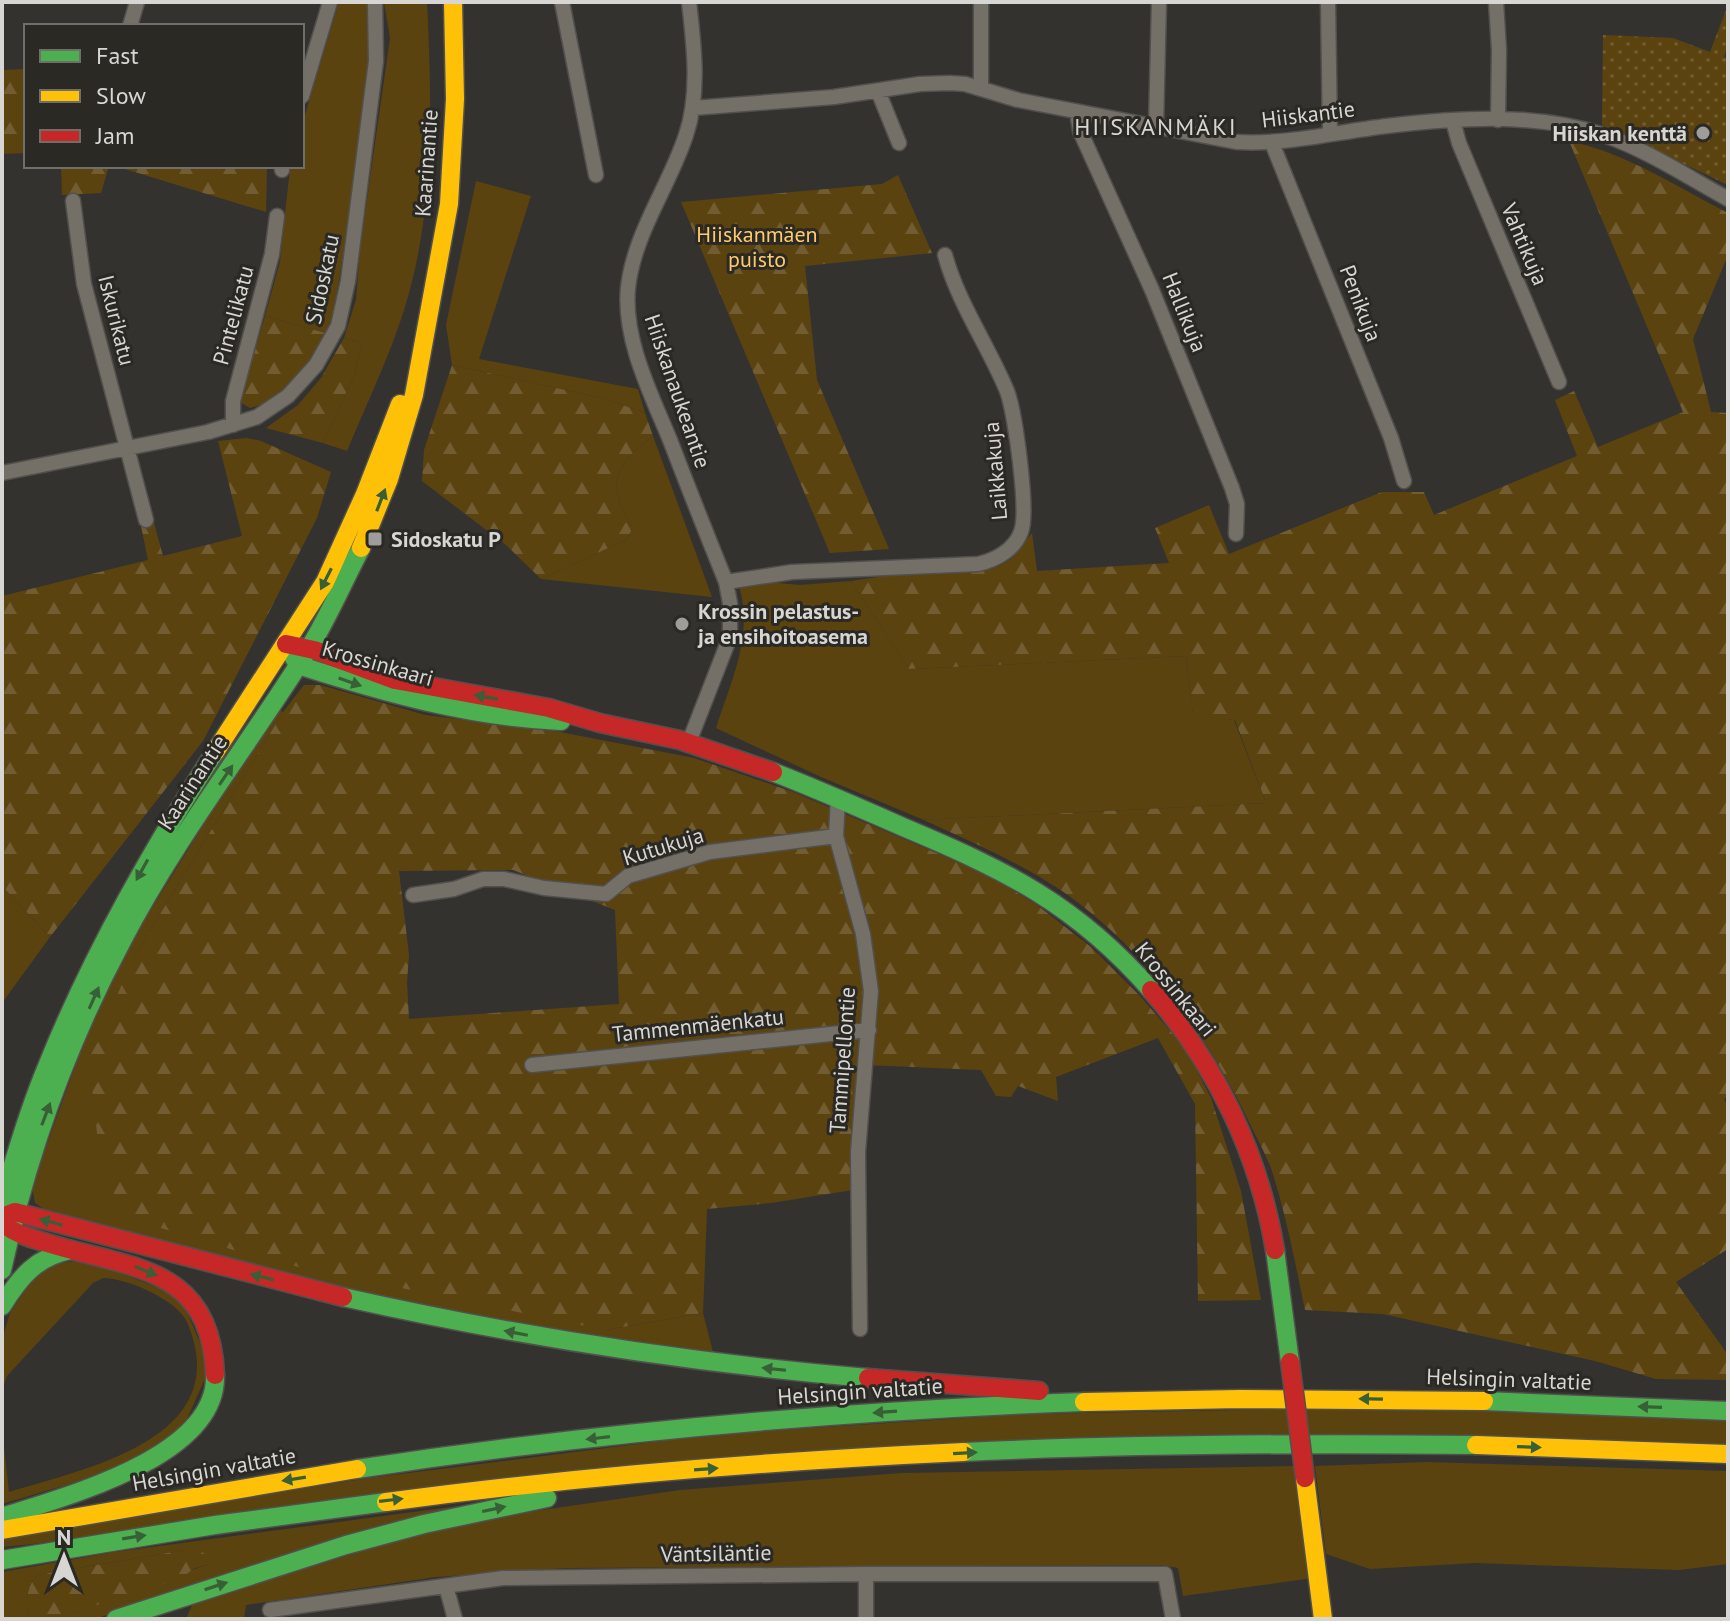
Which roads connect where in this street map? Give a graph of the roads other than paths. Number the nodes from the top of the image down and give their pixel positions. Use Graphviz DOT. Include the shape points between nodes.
graph roads {
  1 [pos="137,2"];
  2 [pos="330,2"];
  3 [pos="375,2"];
  4 [pos="453,2"];
  5 [pos="562,2"];
  6 [pos="689,2"];
  7 [pos="981,2"];
  8 [pos="1159,2"];
  9 [pos="1328,2"];
  10 [pos="1496,2"];
  11 [pos="131,24"];
  12 [pos="304,89"];
  13 [pos="981,89"];
  14 [pos="878,91"];
  15 [pos="693,108"];
  16 [pos="1077,112"];
  17 [pos="1498,120"];
  18 [pos="1453,121"];
  19 [pos="1156,127"];
  20 [pos="1330,134"];
  21 [pos="899,143"];
  22 [pos="1272,143"];
  23 [pos="596,175"];
  24 [pos="1728,199"];
  25 [pos="73,201"];
  26 [pos="277,216"];
  27 [pos="945,255"];
  28 [pos="428,325"];
  29 [pos="1559,382"];
  30 [pos="233,425"];
  31 [pos="127,449"];
  32 [pos="2,473"];
  33 [pos="1404,481"];
  34 [pos="146,520"];
  35 [pos="1236,534"];
  36 [pos="726,582"];
  37 [pos="286,644"];
  38 [pos="310,647"];
  39 [pos="298,665"];
  40 [pos="589,721"];
  41 [pos="689,742"];
  42 [pos="838,798"];
  43 [pos="836,836"];
  44 [pos="413,895"];
  45 [pos="869,1030"];
  46 [pos="532,1065"];
  47 [pos="6,1217"];
  48 [pos="71,1250"];
  49 [pos="2,1270"];
  50 [pos="2,1306"];
  51 [pos="860,1329"];
  52 [pos="1158,1400"];
  53 [pos="1728,1411"];
  54 [pos="1728,1454"];
  55 [pos="670,1472"];
  56 [pos="2,1517"];
  57 [pos="2,1530"];
  58 [pos="2,1560"];
  59 [pos="866,1574"];
  60 [pos="446,1586"];
  61 [pos="270,1610"];
  62 [pos="116,1619"];
  63 [pos="455,1619"];
  64 [pos="866,1619"];
  65 [pos="1173,1619"];
  66 [pos="1323,1619"];
  1 -- 11 [label="street"];
  2 -- 12 [label="street"];
  3 -- 30 [label="street, Sidoskatu" via="376,61 338,326 316,365 288,396 257,417"];
  4 -- 28 [label="main road, Kaarinantie" via="450,190"];
  5 -- 23 [label="street"];
  6 -- 15 [label="street, Hiiskanaukeantie"];
  7 -- 13 [label="street"];
  8 -- 19 [label="street"];
  9 -- 20 [label="street"];
  10 -- 17 [label="street"];
  13 -- 14 [label="street, Hiiskantie" via="935,83"];
  13 -- 16 [label="street, Hiiskantie"];
  14 -- 15 [label="street, Hiiskantie"];
  14 -- 21 [label="street"];
  15 -- 36 [label="street, Hiiskanaukeantie" via="680,153 639,244 628,310 649,388"];
  16 -- 19 [label="street, Hiiskantie"];
  16 -- 35 [label="street, Hallikuja" via="1080,131 1232,488"];
  17 -- 18 [label="street, Hiiskantie"];
  17 -- 24 [label="street, Hiiskantie" via="1565,125 1606,136"];
  18 -- 20 [label="street, Hiiskantie"];
  18 -- 29 [label="street, Vahtikuja"];
  19 -- 22 [label="street, Hiiskantie"];
  20 -- 22 [label="street, Hiiskantie"];
  22 -- 33 [label="street, Penikuja"];
  25 -- 31 [label="street, Iskurikatu" via="84,284"];
  26 -- 30 [label="street, Pintelikatu" via="233,401"];
  27 -- 36 [label="street, Laikkakuja" via="1011,403 1024,513 1018,538 998,558 978,564 792,572"];
  28 -- 37 [label="main road, Kaarinantie, one-way" via="343,543"];
  38 -- 28 [label="main road, Kaarinantie, one-way" via="389,479"];
  30 -- 31 [label="street, Sidoskatu"];
  31 -- 32 [label="street, Sidoskatu"];
  31 -- 34 [label="street, Iskurikatu"];
  36 -- 41 [label="street, Hiiskanaukeantie" via="730,637"];
  37 -- 38 [label="main road, Krossinkaari"];
  37 -- 39 [label="main road, Krossinkaari"];
  37 -- 47 [label="main road, Kaarinantie, one-way" via="170,821 83,984 21,1137"];
  38 -- 39 [label="main road, Kaarinantie"];
  40 -- 38 [label="main road, Krossinkaari, one-way" via="549,708 377,675"];
  39 -- 40 [label="main road, Krossinkaari, one-way" via="418,702 490,716"];
  47 -- 39 [label="main road, Kaarinantie, one-way" via="63,1070 123,938"];
  40 -- 41 [label="main road, Krossinkaari"];
  41 -- 42 [label="main road, Krossinkaari"];
  42 -- 43 [label="street, Tammipellontie"];
  42 -- 66 [label="main road, Krossinkaari, bridge" via="991,865 1056,904 1119,956 1194,1046 1228,1104 1256,1172 1273,1241"];
  43 -- 44 [label="street, Kutukuja" via="710,852 628,876 606,894 483,879"];
  43 -- 45 [label="street, Tammipellontie" via="863,934 871,991"];
  45 -- 46 [label="street, Tammenmäenkatu"];
  45 -- 51 [label="street, Tammipellontie" via="858,1152"];
  47 -- 48 [label="main road"];
  47 -- 49 [label="main road, Kaarinantie"];
  52 -- 47 [label="main road, one-way" via="857,1379 548,1339 356,1301"];
  48 -- 50 [label="main road" via="51,1252 39,1260"];
  48 -- 56 [label="main road, one-way" via="136,1266 185,1292 211,1336 215,1385 194,1427 171,1448 122,1475"];
  53 -- 52 [label="main road, Helsingin valtatie, one-way" via="1449,1400"];
  52 -- 57 [label="main road, Helsingin valtatie, one-way" via="899,1411 644,1433 371,1467"];
  55 -- 54 [label="main road, one-way" via="1127,1445 1380,1443"];
  58 -- 55 [label="main road, one-way" via="254,1518"];
  62 -- 55 [label="main road, one-way" via="424,1524"];
  59 -- 60 [label="street, Väntsiläntie" via="503,1578"];
  59 -- 64 [label="street"];
  59 -- 65 [label="street, Väntsiläntie" via="1165,1574"];
  60 -- 61 [label="street, Väntsiläntie"];
  60 -- 63 [label="street"];
}
